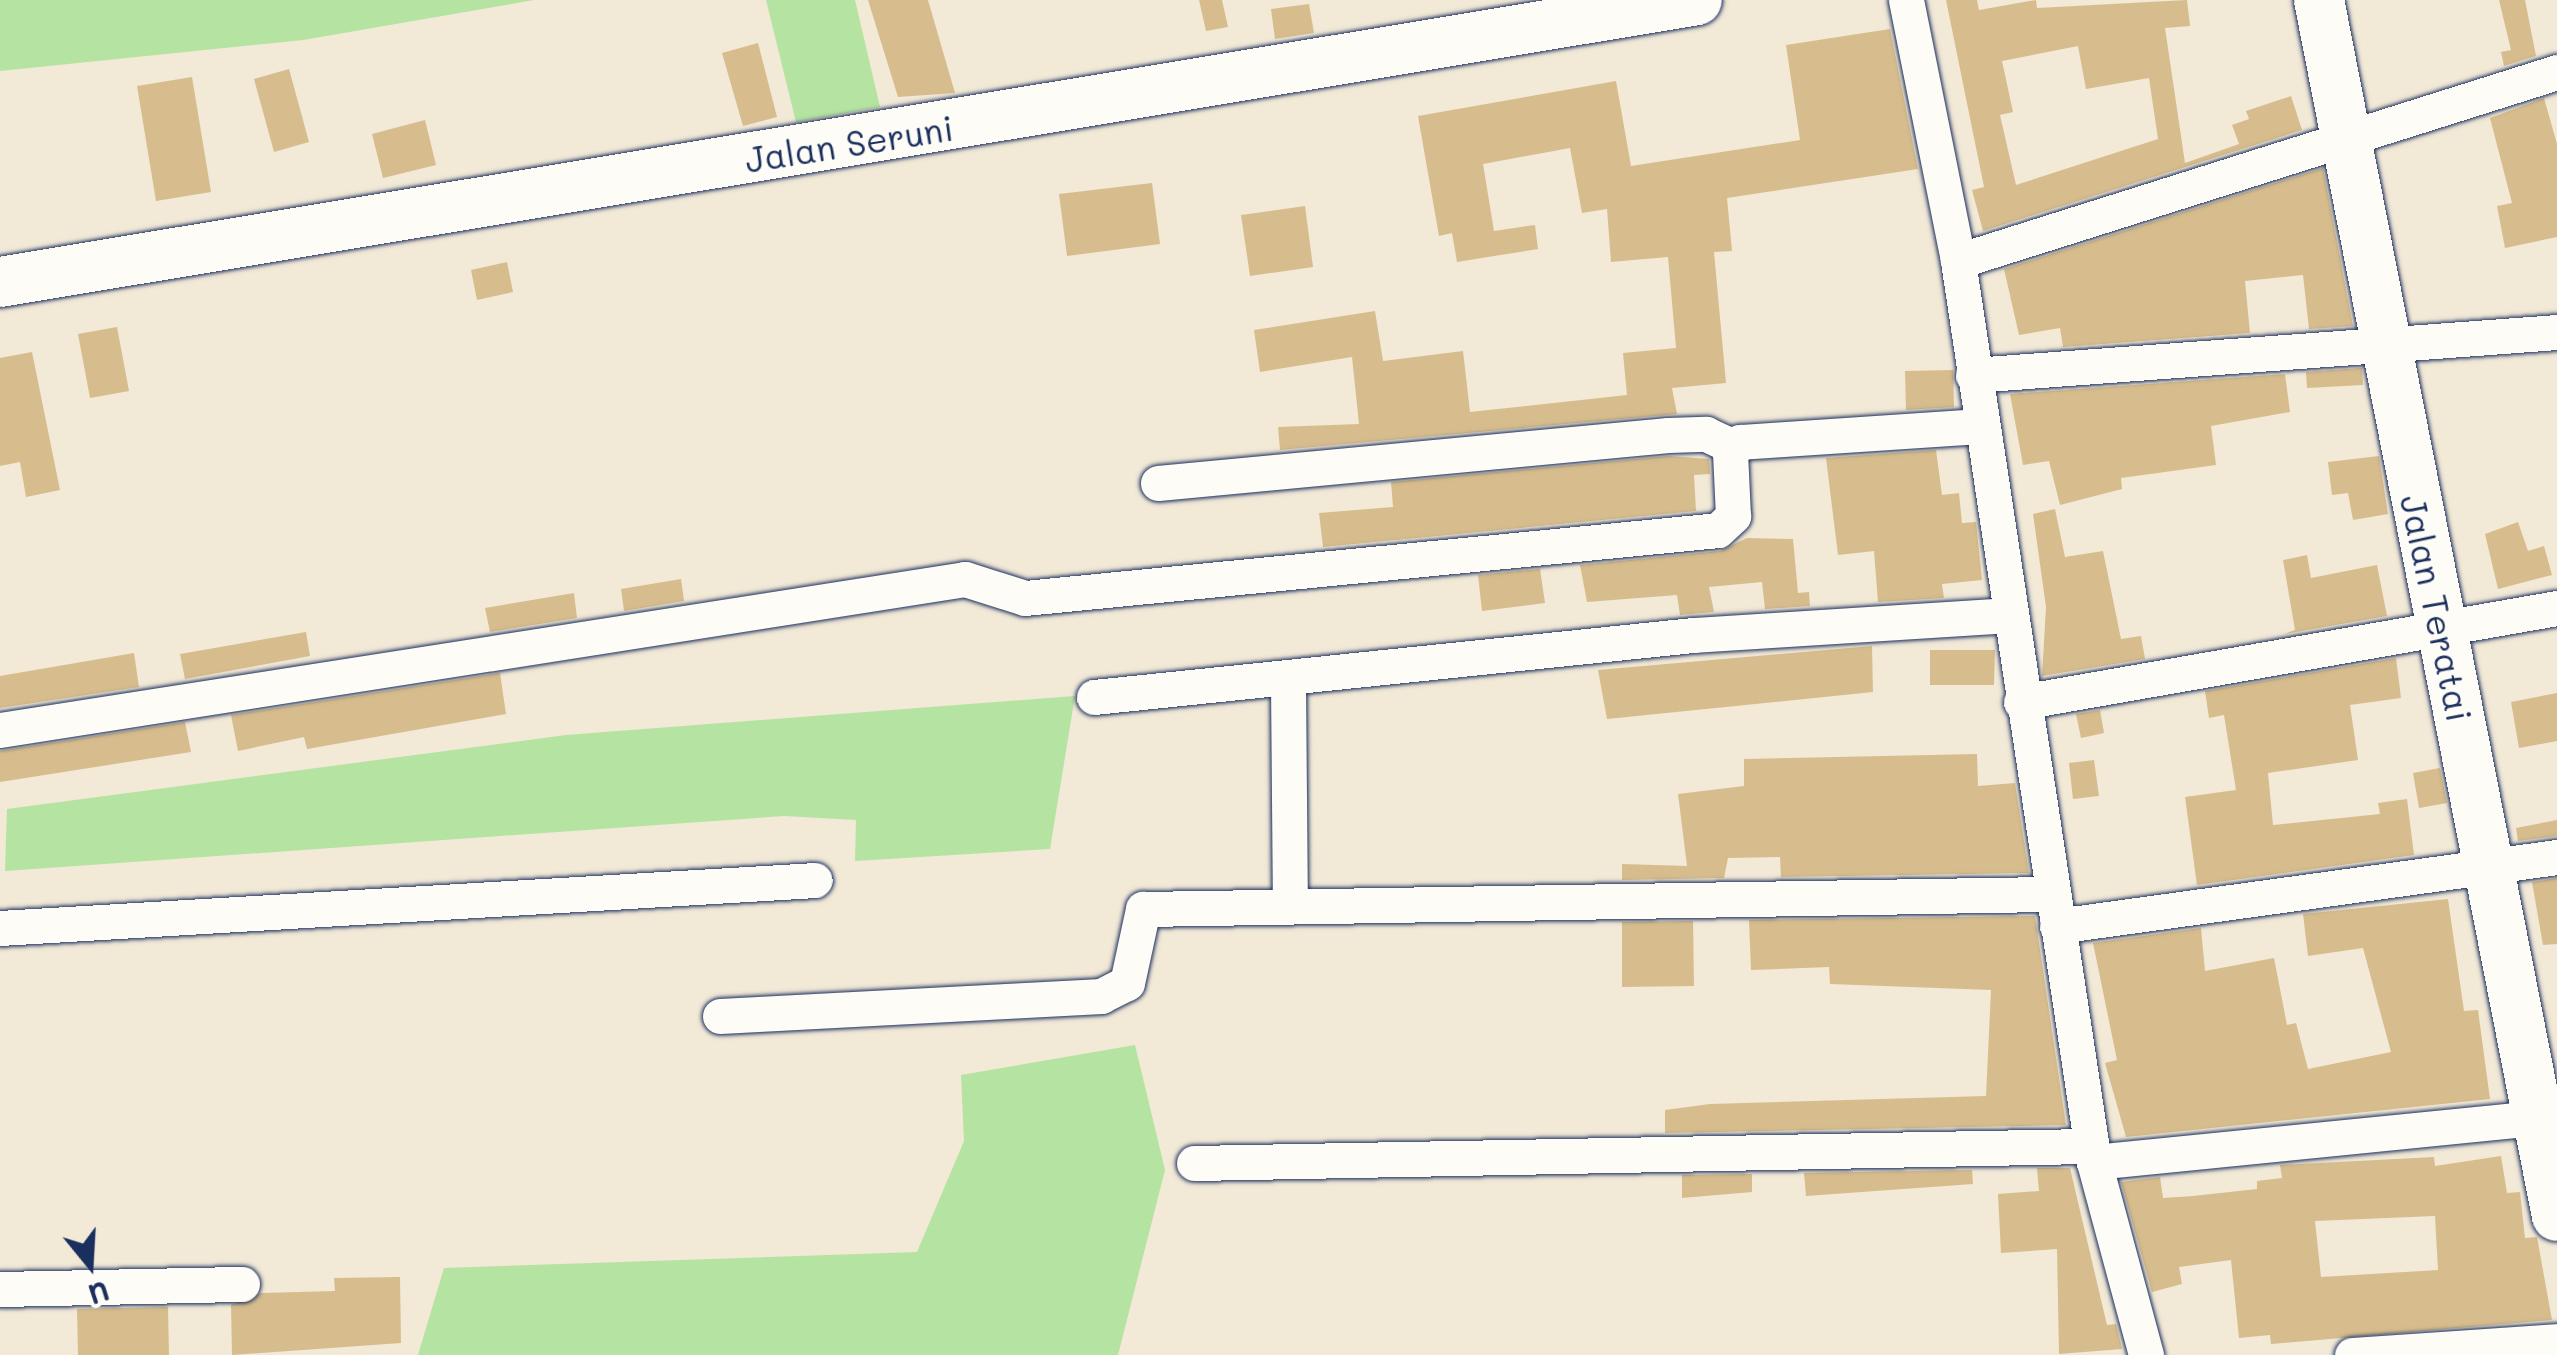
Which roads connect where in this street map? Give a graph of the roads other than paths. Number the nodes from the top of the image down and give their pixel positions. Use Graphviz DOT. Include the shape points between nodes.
graph roads {
  1 [pos="1697,0"];
  2 [pos="1906,0"];
  3 [pos="2319,0"];
  4 [pos="2557,72"];
  5 [pos="2346,136"];
  6 [pos="1958,261"];
  7 [pos="0,282"];
  8 [pos="2557,332"];
  9 [pos="2381,344"];
  10 [pos="1973,375"];
  11 [pos="1982,426"];
  12 [pos="1734,447"];
  13 [pos="1158,482"];
  14 [pos="2557,608"];
  15 [pos="2008,615"];
  16 [pos="2441,626"];
  17 [pos="1288,684"];
  18 [pos="1094,697"];
  19 [pos="2021,702"];
  20 [pos="0,730"];
  21 [pos="2557,858"];
  22 [pos="2488,865"];
  23 [pos="814,880"];
  24 [pos="1290,903"];
  25 [pos="2054,910"];
  26 [pos="0,928"];
  27 [pos="720,1016"];
  28 [pos="2548,1117"];
  29 [pos="2093,1154"];
  30 [pos="1194,1163"];
  31 [pos="2557,1216"];
  32 [pos="242,1284"];
  33 [pos="0,1288"];
  34 [pos="2557,1342"];
  35 [pos="2146,1355"];
  36 [pos="2352,1355"];
  1 -- 7 [label="main road, Jalan Seruni"];
  2 -- 6 [label="street"];
  3 -- 5 [label="main road, Jalan Teratai"];
  4 -- 5 [label="street"];
  5 -- 6 [label="street"];
  5 -- 9 [label="main road, Jalan Teratai"];
  6 -- 10 [label="street"];
  8 -- 9 [label="street"];
  9 -- 10 [label="street"];
  9 -- 16 [label="main road, Jalan Teratai"];
  10 -- 11 [label="street"];
  11 -- 12 [label="street"];
  11 -- 15 [label="street"];
  12 -- 13 [label="street" via="1706,434 1668,435"];
  12 -- 20 [label="street" via="1733,516 1718,530 1025,598 965,579"];
  14 -- 16 [label="street"];
  15 -- 17 [label="street" via="1693,636"];
  15 -- 19 [label="street"];
  16 -- 19 [label="street"];
  16 -- 22 [label="main road, Jalan Teratai"];
  17 -- 18 [label="street"];
  17 -- 24 [label="street"];
  19 -- 25 [label="street"];
  21 -- 22 [label="street"];
  22 -- 25 [label="street"];
  22 -- 28 [label="main road, Jalan Teratai"];
  23 -- 26 [label="street"];
  24 -- 25 [label="street"];
  24 -- 27 [label="street" via="1144,909 1127,982 1100,996"];
  25 -- 29 [label="street"];
  28 -- 29 [label="street"];
  28 -- 31 [label="main road, Jalan Teratai"];
  29 -- 30 [label="street"];
  29 -- 35 [label="street"];
  32 -- 33 [label="street"];
  34 -- 36 [label="street"];
}
